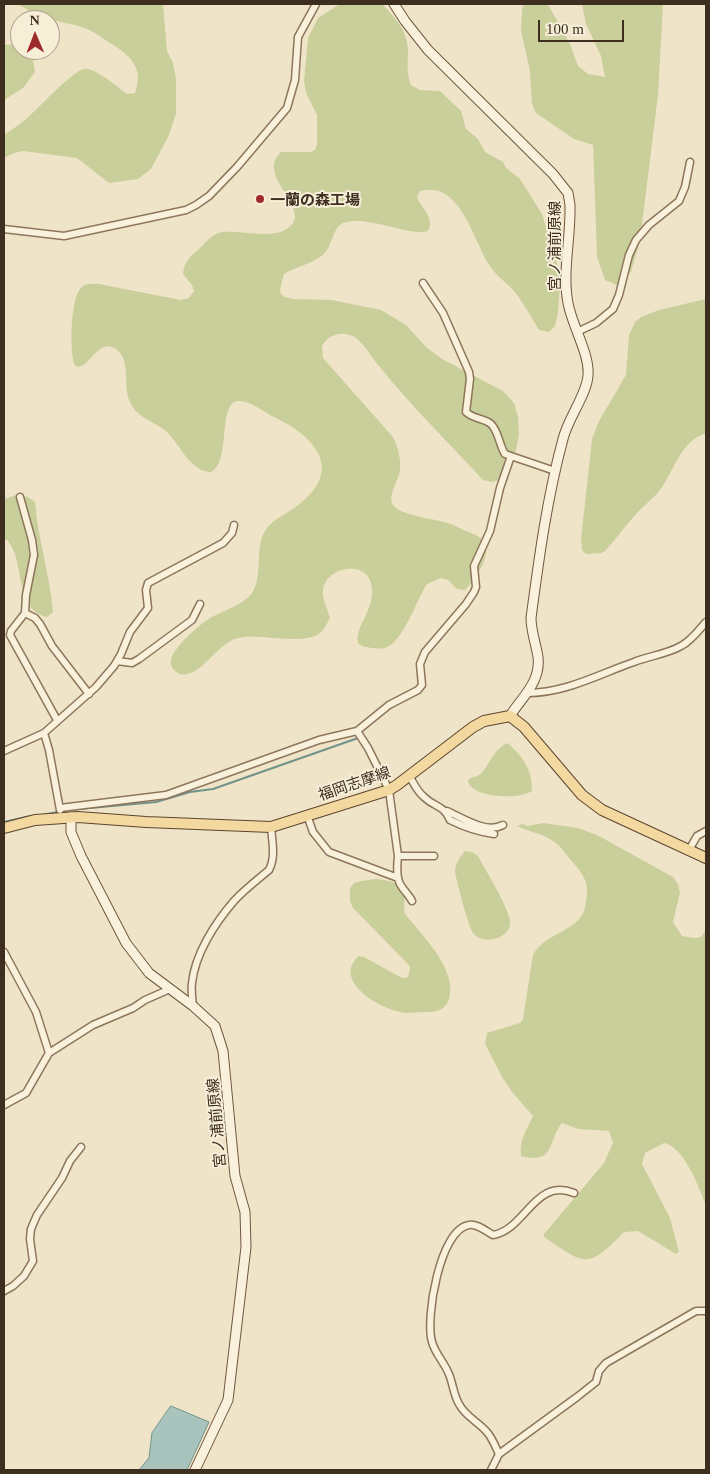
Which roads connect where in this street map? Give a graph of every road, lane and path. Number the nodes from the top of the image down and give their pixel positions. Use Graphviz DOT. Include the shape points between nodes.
graph roads {
  1 [pos="316,4"];
  2 [pos="394,4"];
  3 [pos="690,162"];
  4 [pos="4,229"];
  5 [pos="423,283"];
  6 [pos="576,332"];
  7 [pos="511,456"];
  8 [pos="556,471"];
  9 [pos="20,498"];
  10 [pos="234,525"];
  11 [pos="200,604"];
  12 [pos="25,613"];
  13 [pos="706,622"];
  14 [pos="117,661"];
  15 [pos="528,693"];
  16 [pos="89,694"];
  17 [pos="510,716"];
  18 [pos="57,720"];
  19 [pos="357,731"];
  20 [pos="44,733"];
  21 [pos="4,751"];
  22 [pos="410,777"];
  23 [pos="389,790"];
  24 [pos="446,811"];
  25 [pos="64,814"];
  26 [pos="307,815"];
  27 [pos="503,825"];
  28 [pos="271,827"];
  29 [pos="4,828"];
  30 [pos="706,831"];
  31 [pos="494,834"];
  32 [pos="690,850"];
  33 [pos="398,856"];
  34 [pos="434,856"];
  35 [pos="706,858"];
  36 [pos="398,878"];
  37 [pos="412,901"];
  38 [pos="4,952"];
  39 [pos="170,989"];
  40 [pos="193,1006"];
  41 [pos="49,1052"];
  42 [pos="4,1105"];
  43 [pos="81,1147"];
  44 [pos="574,1193"];
  45 [pos="4,1291"];
  46 [pos="706,1311"];
  47 [pos="499,1454"];
  48 [pos="195,1470"];
  49 [pos="491,1470"];
  1 -- 4 [label="street" via="298,37 295,80 287,108 209,196 186,210 64,236"];
  2 -- 6 [label="main road, 宮ノ浦前原線" via="428,50 554,174 568,193 571,219 567,292"];
  3 -- 6 [label="street" via="679,201 636,240 613,309 596,324"];
  5 -- 7 [label="street" via="443,313 469,372 466,412 490,423 501,449"];
  6 -- 8 [label="main road, 宮ノ浦前原線" via="587,364 586,386 568,423"];
  7 -- 8 [label="street"];
  7 -- 19 [label="street" via="490,531 474,566 476,588 425,652 420,664 422,685"];
  8 -- 15 [label="main road, 宮ノ浦前原線" via="543,526 531,618 538,670"];
  9 -- 12 [label="street" via="34,548"];
  10 -- 14 [label="street" via="223,543 148,583 148,608 130,632"];
  11 -- 14 [label="street" via="192,620 139,659 132,663"];
  12 -- 16 [label="street" via="40,624 52,646"];
  12 -- 18 [label="street" via="11,631 11,639"];
  13 -- 15 [label="street" via="688,642 673,650 556,691"];
  14 -- 16 [label="street"];
  15 -- 17 [label="main road, 宮ノ浦前原線"];
  16 -- 18 [label="street"];
  17 -- 22 [label="main road, 福岡志摩線" via="484,721 474,727"];
  17 -- 32 [label="main road" via="524,727 582,796 602,810"];
  18 -- 20 [label="street"];
  19 -- 23 [label="street"];
  19 -- 25 [label="street" via="319,740 166,795"];
  20 -- 21 [label="street"];
  20 -- 25 [label="street"];
  22 -- 23 [label="main road, 福岡志摩線"];
  22 -- 24 [label="street" via="424,798"];
  23 -- 26 [label="main road, 福岡志摩線"];
  23 -- 33 [label="street"];
  24 -- 27 [label="street" via="481,826 493,828"];
  24 -- 31 [label="street" via="452,822 477,832"];
  25 -- 28 [label="main road, 福岡志摩線"];
  25 -- 29 [label="main road, 福岡志摩線"];
  25 -- 39 [label="main road, 宮ノ浦前原線" via="81,856 126,943 149,973"];
  26 -- 28 [label="main road, 福岡志摩線"];
  26 -- 36 [label="street" via="313,832 329,852"];
  28 -- 40 [label="street" via="271,866 234,901 204,946 194,973"];
  30 -- 32 [label="street" via="697,836"];
  32 -- 35 [label="main road"];
  33 -- 34 [label="street"];
  33 -- 36 [label="street"];
  36 -- 37 [label="street"];
  38 -- 41 [label="street" via="36,1012"];
  39 -- 40 [label="main road, 宮ノ浦前原線"];
  39 -- 41 [label="street" via="93,1025"];
  40 -- 48 [label="main road, 宮ノ浦前原線" via="215,1026 223,1050 235,1176 245,1212 246,1247 228,1400"];
  41 -- 42 [label="street" via="26,1093"];
  43 -- 45 [label="street" via="37,1215 30,1239 33,1261 24,1276"];
  44 -- 47 [label="street" via="553,1190 496,1235 470,1224 462,1227 439,1268 432,1301 432,1340 449,1372 458,1404 486,1430"];
  46 -- 47 [label="street" via="696,1311 606,1363 596,1382"];
  47 -- 49 [label="street"];
}
